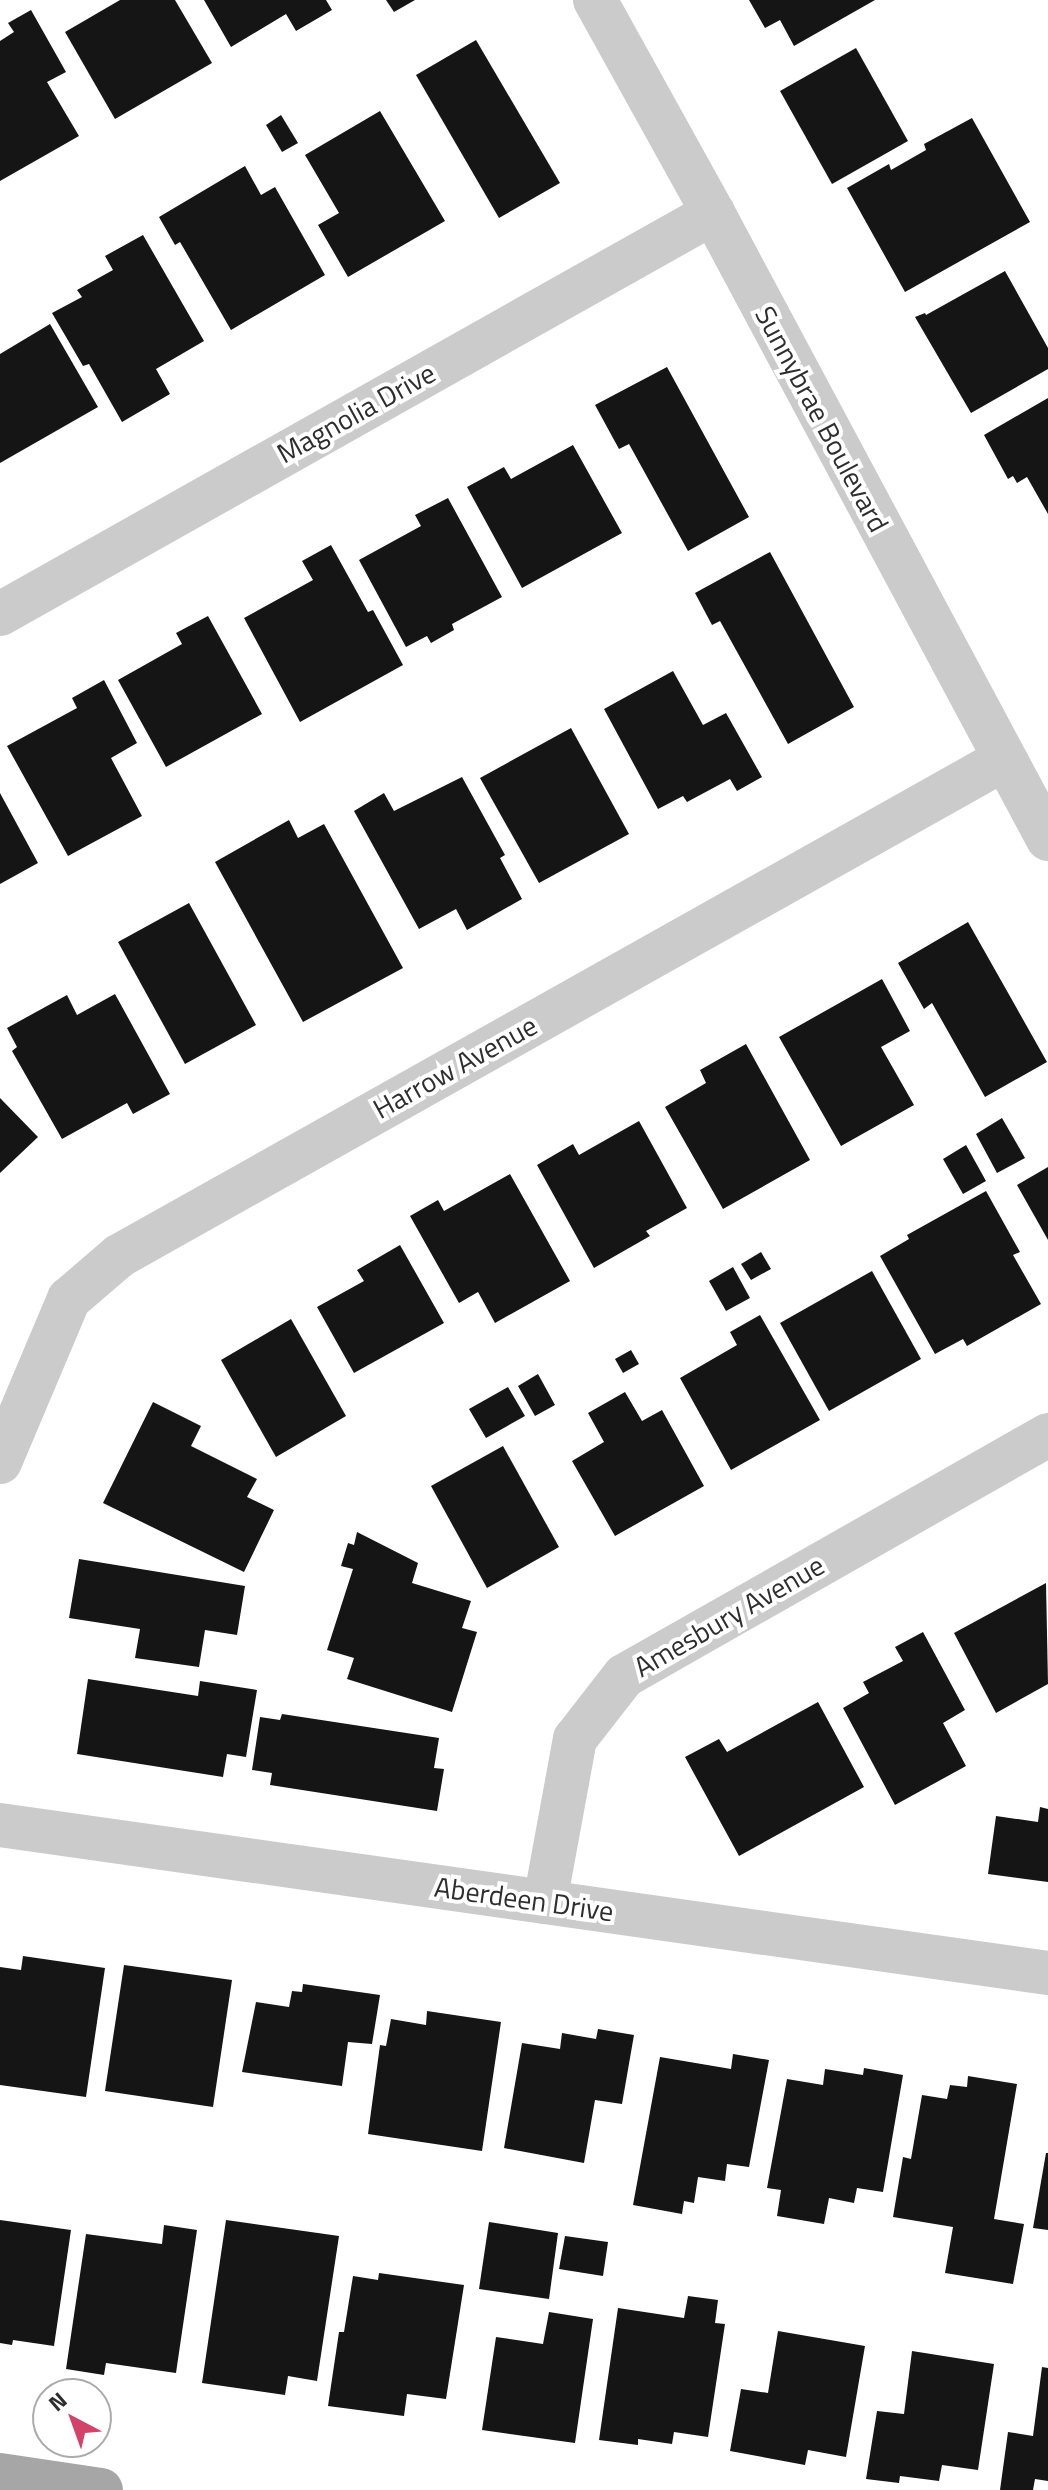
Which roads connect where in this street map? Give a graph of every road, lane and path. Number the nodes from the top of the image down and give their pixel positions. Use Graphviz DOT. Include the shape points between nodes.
graph roads {
  1 [pos="595,0"];
  2 [pos="713,213"];
  3 [pos="0,614"];
  4 [pos="1003,760"];
  5 [pos="1048,839"];
  6 [pos="1048,1435"];
  7 [pos="0,1462"];
  8 [pos="0,1825"];
  9 [pos="545,1902"];
  10 [pos="1048,1973"];
  11 [pos="0,2475"];
  12 [pos="101,2490"];
  1 -- 2 [label="street, Sunnybrae Boulevard"];
  2 -- 3 [label="street, Magnolia Drive"];
  2 -- 4 [label="street, Sunnybrae Boulevard"];
  4 -- 5 [label="street, Sunnybrae Boulevard"];
  4 -- 7 [label="street, Harrow Avenue" via="119,1256 69,1299"];
  6 -- 9 [label="street, Amesbury Avenue" via="624,1676 575,1739"];
  8 -- 9 [label="street, Aberdeen Drive"];
  9 -- 10 [label="street, Aberdeen Drive"];
  11 -- 12 [label="main road"];
}
